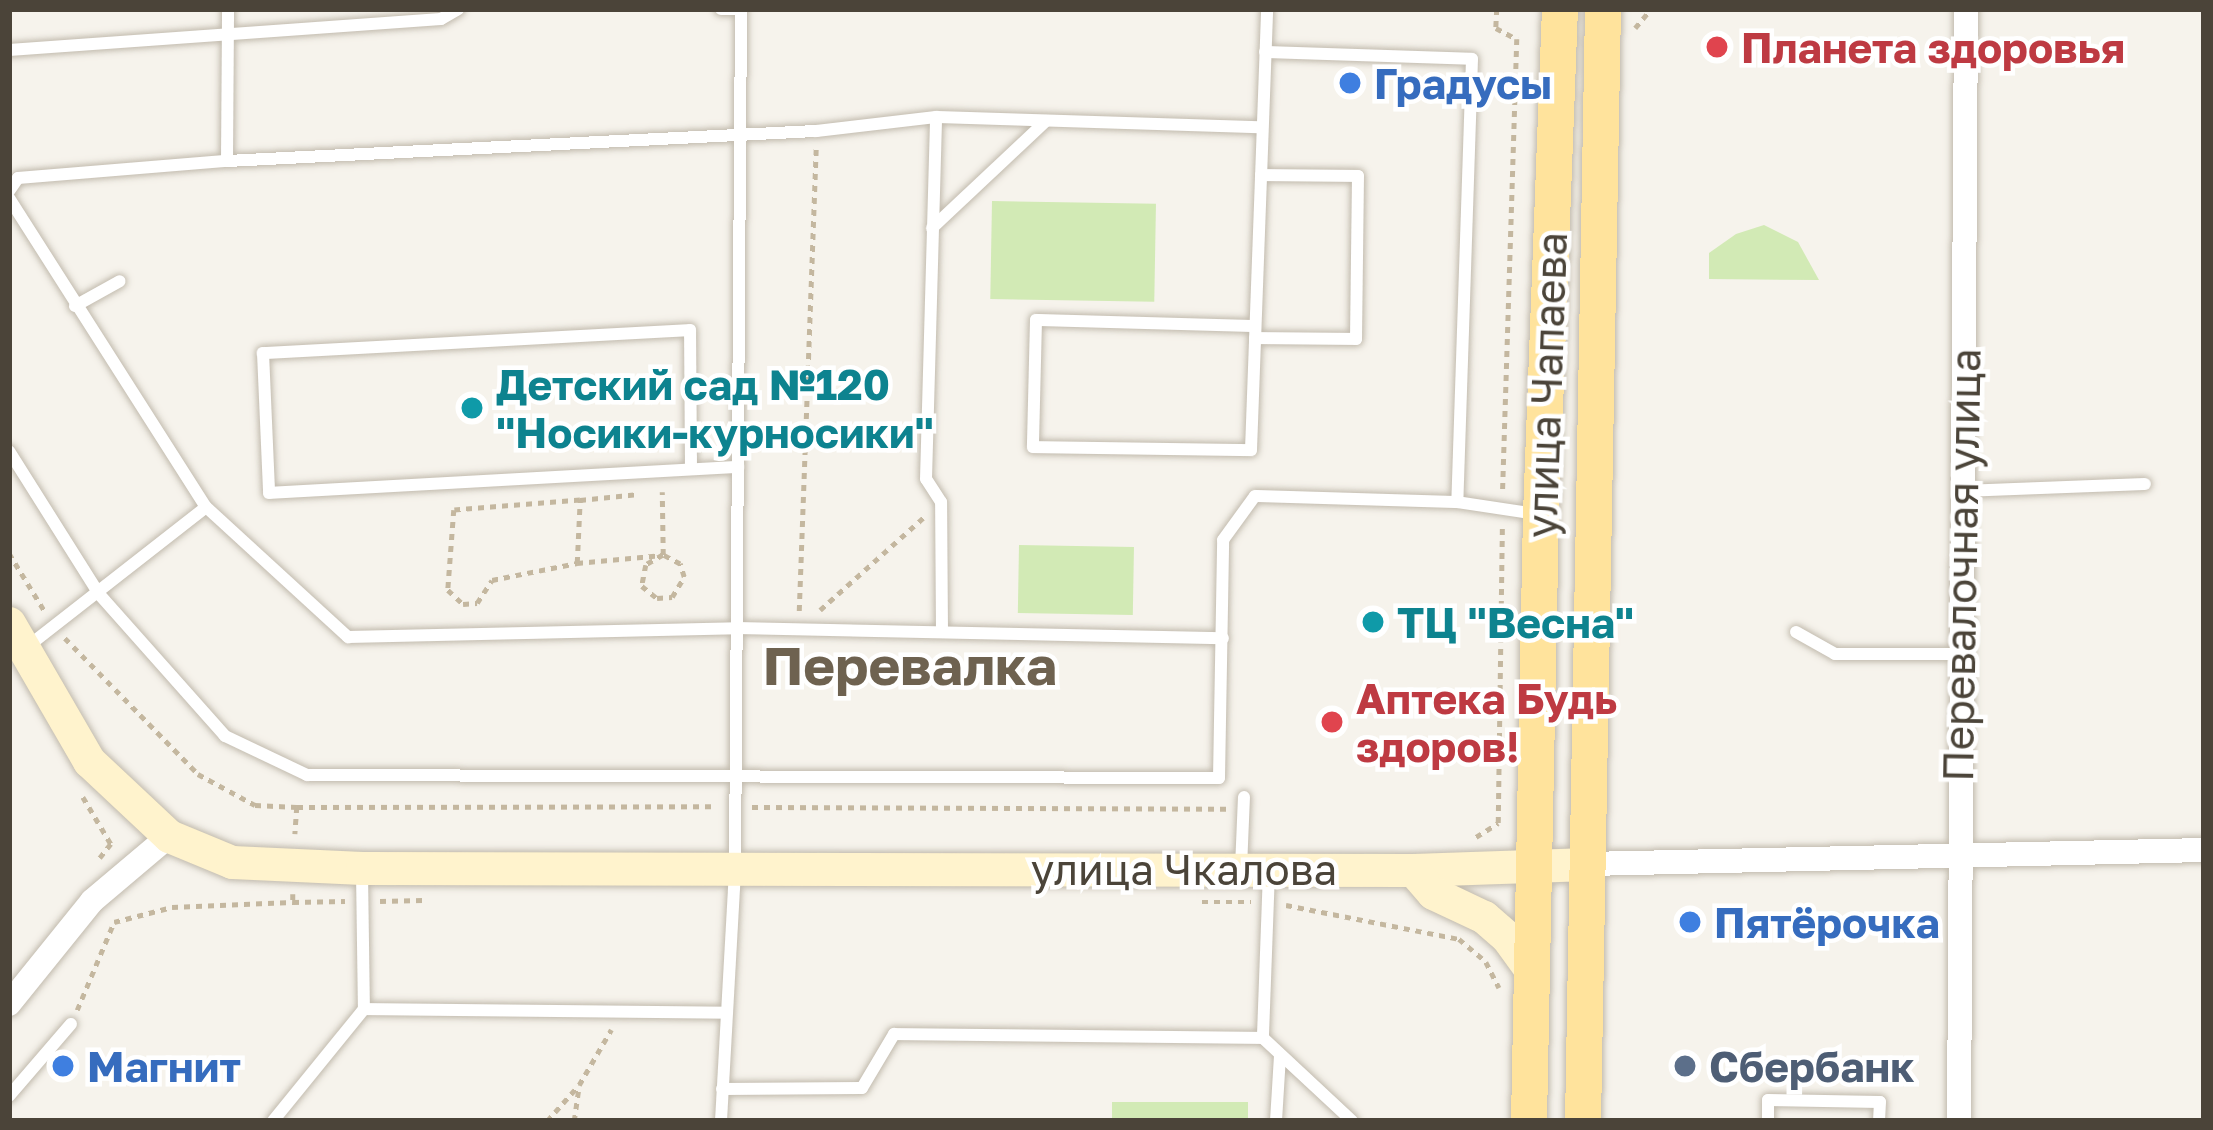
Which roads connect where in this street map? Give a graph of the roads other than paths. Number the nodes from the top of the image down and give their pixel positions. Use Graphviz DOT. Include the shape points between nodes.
graph roads {
  1 [pos="227,9"];
  2 [pos="458,9"];
  3 [pos="721,9"];
  4 [pos="1267,9"];
  5 [pos="1560,9"];
  6 [pos="1603,9"];
  7 [pos="1966,9"];
  8 [pos="227,34"];
  9 [pos="9,50"];
  10 [pos="1265,52"];
  11 [pos="936,117"];
  12 [pos="1046,121"];
  13 [pos="1262,127"];
  14 [pos="740,134"];
  15 [pos="227,160"];
  16 [pos="1261,175"];
  17 [pos="9,195"];
  18 [pos="931,229"];
  19 [pos="120,281"];
  20 [pos="75,306"];
  21 [pos="1255,332"];
  22 [pos="9,451"];
  23 [pos="738,467"];
  24 [pos="691,468"];
  25 [pos="2145,484"];
  26 [pos="1961,491"];
  27 [pos="1457,502"];
  28 [pos="206,507"];
  29 [pos="1541,514"];
  30 [pos="99,594"];
  31 [pos="736,628"];
  32 [pos="942,632"];
  33 [pos="1796,632"];
  34 [pos="1223,638"];
  35 [pos="14,642"];
  36 [pos="1960,654"];
  37 [pos="735,776"];
  38 [pos="1244,803"];
  39 [pos="170,836"];
  40 [pos="2204,850"];
  41 [pos="1958,856"];
  42 [pos="1588,864"];
  43 [pos="735,867"];
  44 [pos="1534,867"];
  45 [pos="1413,870"];
  46 [pos="1259,881"];
  47 [pos="362,884"];
  48 [pos="1517,981"];
  49 [pos="9,1004"];
  50 [pos="364,1009"];
  51 [pos="724,1013"];
  52 [pos="70,1024"];
  53 [pos="1263,1038"];
  54 [pos="1280,1055"];
  55 [pos="722,1089"];
  56 [pos="9,1096"];
  57 [pos="273,1121"];
  58 [pos="721,1121"];
  59 [pos="1276,1121"];
  60 [pos="1352,1121"];
  61 [pos="1529,1121"];
  62 [pos="1582,1121"];
  63 [pos="1768,1121"];
  64 [pos="1880,1121"];
  65 [pos="1959,1121"];
  1 -- 8 [label="lane"];
  2 -- 8 [label="lane" via="441,20"];
  3 -- 14 [label="lane" via="741,9"];
  4 -- 10 [label="lane"];
  5 -- 29 [label="main road, улица Чапаева"];
  6 -- 42 [label="main road, улица Чапаева"];
  7 -- 26 [label="street, Перевалочная улица"];
  8 -- 9 [label="lane"];
  8 -- 15 [label="lane"];
  10 -- 13 [label="lane"];
  10 -- 27 [label="lane" via="1472,58"];
  11 -- 12 [label="lane"];
  11 -- 14 [label="lane"];
  11 -- 18 [label="lane"];
  12 -- 13 [label="lane"];
  12 -- 18 [label="lane"];
  13 -- 16 [label="lane"];
  14 -- 15 [label="lane"];
  14 -- 23 [label="lane"];
  15 -- 17 [label="lane" via="18,178"];
  16 -- 21 [label="lane"];
  16 -- 21 [label="lane" via="1358,176 1356,339"];
  17 -- 20 [label="lane"];
  18 -- 32 [label="lane" via="926,479 941,502"];
  19 -- 20 [label="lane"];
  20 -- 28 [label="lane"];
  21 -- 21 [label="lane" via="1251,450 1033,447 1036,320"];
  22 -- 30 [label="lane"];
  23 -- 24 [label="lane"];
  23 -- 31 [label="lane"];
  24 -- 24 [label="lane" via="269,493 263,352 690,331"];
  25 -- 26 [label="lane"];
  26 -- 36 [label="street, Перевалочная улица"];
  27 -- 29 [label="lane"];
  27 -- 34 [label="lane" via="1255,496 1223,539"];
  28 -- 30 [label="lane"];
  28 -- 31 [label="lane" via="348,637"];
  29 -- 44 [label="main road, улица Чапаева"];
  30 -- 35 [label="lane" via="56,629"];
  30 -- 37 [label="lane" via="225,736 307,776"];
  31 -- 32 [label="lane"];
  31 -- 37 [label="lane"];
  32 -- 34 [label="lane"];
  33 -- 36 [label="lane" via="1835,654"];
  34 -- 37 [label="lane" via="1219,778"];
  35 -- 39 [label="main road, улица Чкалова" via="88,761"];
  36 -- 41 [label="street, Перевалочная улица"];
  37 -- 43 [label="lane"];
  38 -- 46 [label="lane"];
  39 -- 47 [label="main road, улица Чкалова" via="232,862"];
  39 -- 49 [label="street" via="92,901"];
  40 -- 41 [label="street, улица Чкалова"];
  41 -- 42 [label="street, улица Чкалова"];
  41 -- 65 [label="street, Перевалочная улица"];
  42 -- 44 [label="main road, улица Чкалова"];
  42 -- 62 [label="main road, улица Чапаева"];
  43 -- 46 [label="main road, улица Чкалова"];
  43 -- 47 [label="main road, улица Чкалова"];
  43 -- 51 [label="lane"];
  44 -- 45 [label="main road, улица Чкалова"];
  44 -- 48 [label="main road, улица Чапаева"];
  45 -- 46 [label="main road, улица Чкалова"];
  45 -- 48 [label="main road" via="1433,893 1507,937"];
  46 -- 53 [label="lane"];
  47 -- 50 [label="lane"];
  48 -- 61 [label="main road, улица Чапаева"];
  50 -- 51 [label="lane"];
  50 -- 57 [label="lane"];
  51 -- 55 [label="lane"];
  52 -- 56 [label="lane"];
  53 -- 54 [label="lane"];
  53 -- 55 [label="lane" via="894,1034 862,1088"];
  54 -- 59 [label="lane"];
  54 -- 60 [label="lane"];
  55 -- 58 [label="lane"];
  63 -- 64 [label="lane" via="1768,1100 1880,1102"];
}
